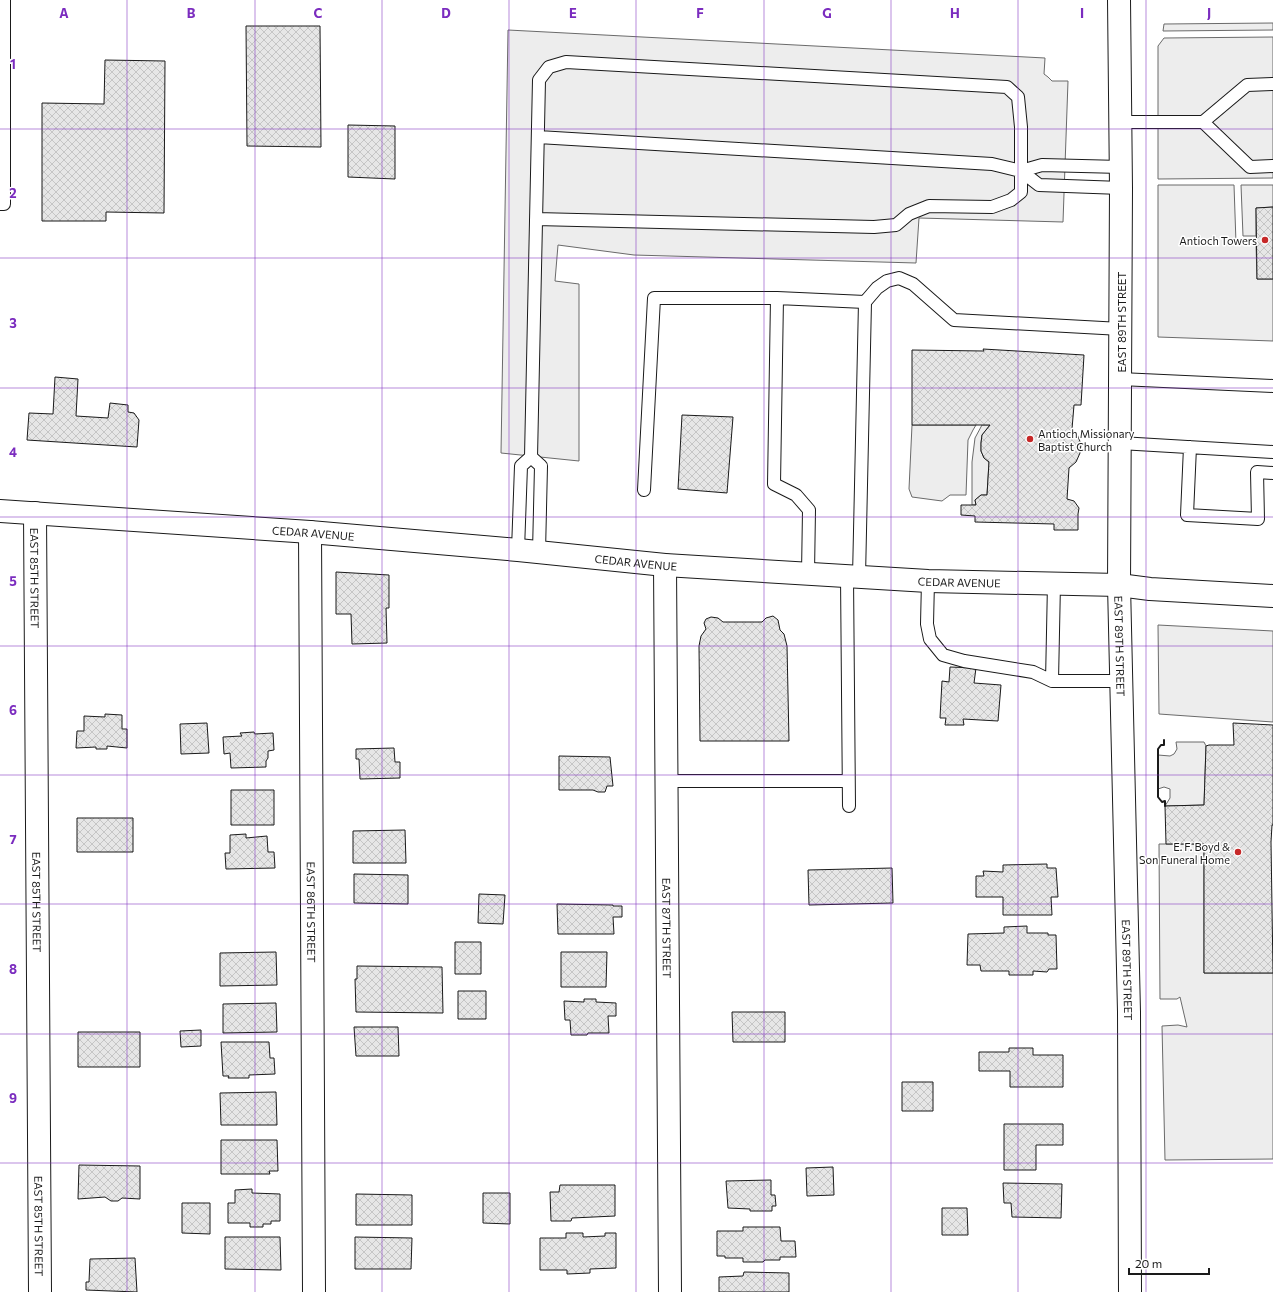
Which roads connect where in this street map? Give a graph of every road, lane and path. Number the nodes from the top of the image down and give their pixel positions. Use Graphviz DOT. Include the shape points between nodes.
graph roads {
  1 [pos="4,0"];
  2 [pos="1119,0"];
  3 [pos="1273,84"];
  4 [pos="1120,122"];
  5 [pos="1203,122"];
  6 [pos="538,137"];
  7 [pos="1273,166"];
  8 [pos="1021,170"];
  9 [pos="1121,177"];
  10 [pos="0,204"];
  11 [pos="536,219"];
  12 [pos="777,298"];
  13 [pos="865,302"];
  14 [pos="1121,329"];
  15 [pos="1120,379"];
  16 [pos="1273,386"];
  17 [pos="1120,443"];
  18 [pos="1190,447"];
  19 [pos="1273,452"];
  20 [pos="531,457"];
  21 [pos="1273,473"];
  22 [pos="644,490"];
  23 [pos="0,510"];
  24 [pos="35,513"];
  25 [pos="310,532"];
  26 [pos="529,551"];
  27 [pos="665,564"];
  28 [pos="808,573"];
  29 [pos="853,576"];
  30 [pos="928,581"];
  31 [pos="1054,583"];
  32 [pos="1119,586"];
  33 [pos="1273,596"];
  34 [pos="1052,681"];
  35 [pos="1121,681"];
  36 [pos="666,781"];
  37 [pos="848,781"];
  38 [pos="849,806"];
  39 [pos="40,1292"];
  40 [pos="314,1292"];
  41 [pos="670,1292"];
  42 [pos="1130,1292"];
  1 -- 10 [label="lane" via="4,204"];
  2 -- 4 [label="street, EAST 89TH STREET"];
  3 -- 5 [label="lane" via="1248,84"];
  4 -- 5 [label="lane"];
  4 -- 9 [label="street, EAST 89TH STREET"];
  5 -- 7 [label="lane" via="1250,167"];
  6 -- 8 [label="lane" via="992,164"];
  6 -- 8 [label="lane" via="539,80 549,67 566,62 1007,87 1018,97"];
  6 -- 11 [label="lane"];
  8 -- 9 [label="lane" via="1042,165"];
  8 -- 9 [label="lane" via="1039,185"];
  8 -- 11 [label="lane" via="1021,192 1011,200 992,207 929,206 909,214 896,225 888,226"];
  9 -- 14 [label="street, EAST 89TH STREET"];
  11 -- 20 [label="lane"];
  12 -- 13 [label="lane"];
  12 -- 22 [label="lane" via="654,298"];
  12 -- 28 [label="lane" via="774,484 796,495 809,510"];
  13 -- 14 [label="lane" via="876,288 887,281 899,278 913,284 954,320"];
  13 -- 29 [label="lane"];
  14 -- 15 [label="street, EAST 89TH STREET"];
  15 -- 16 [label="lane"];
  15 -- 17 [label="street, EAST 89TH STREET"];
  17 -- 18 [label="lane"];
  17 -- 32 [label="street, EAST 89TH STREET"];
  18 -- 19 [label="lane"];
  18 -- 21 [label="lane" via="1187,516 1258,519 1257,472"];
  20 -- 26 [label="lane" via="521,466"];
  20 -- 26 [label="lane" via="541,466"];
  23 -- 24 [label="street, CEDAR AVENUE"];
  24 -- 25 [label="street, CEDAR AVENUE"];
  24 -- 39 [label="street, EAST 85TH STREET"];
  25 -- 26 [label="street, CEDAR AVENUE"];
  25 -- 40 [label="street, EAST 86TH STREET"];
  26 -- 27 [label="street, CEDAR AVENUE"];
  27 -- 28 [label="street, CEDAR AVENUE"];
  27 -- 36 [label="street, EAST 87TH STREET"];
  28 -- 29 [label="street, CEDAR AVENUE"];
  29 -- 30 [label="street, CEDAR AVENUE"];
  29 -- 37 [label="lane"];
  30 -- 31 [label="street, CEDAR AVENUE"];
  30 -- 34 [label="lane" via="927,624 930,639 943,655 1033,672"];
  31 -- 32 [label="street, CEDAR AVENUE"];
  31 -- 34 [label="lane"];
  32 -- 33 [label="street, CEDAR AVENUE"];
  32 -- 35 [label="street, EAST 89TH STREET"];
  34 -- 35 [label="lane"];
  35 -- 42 [label="street, EAST 89TH STREET" via="1128,1012"];
  36 -- 37 [label="lane"];
  36 -- 41 [label="street, EAST 87TH STREET"];
  37 -- 38 [label="lane"];
}
